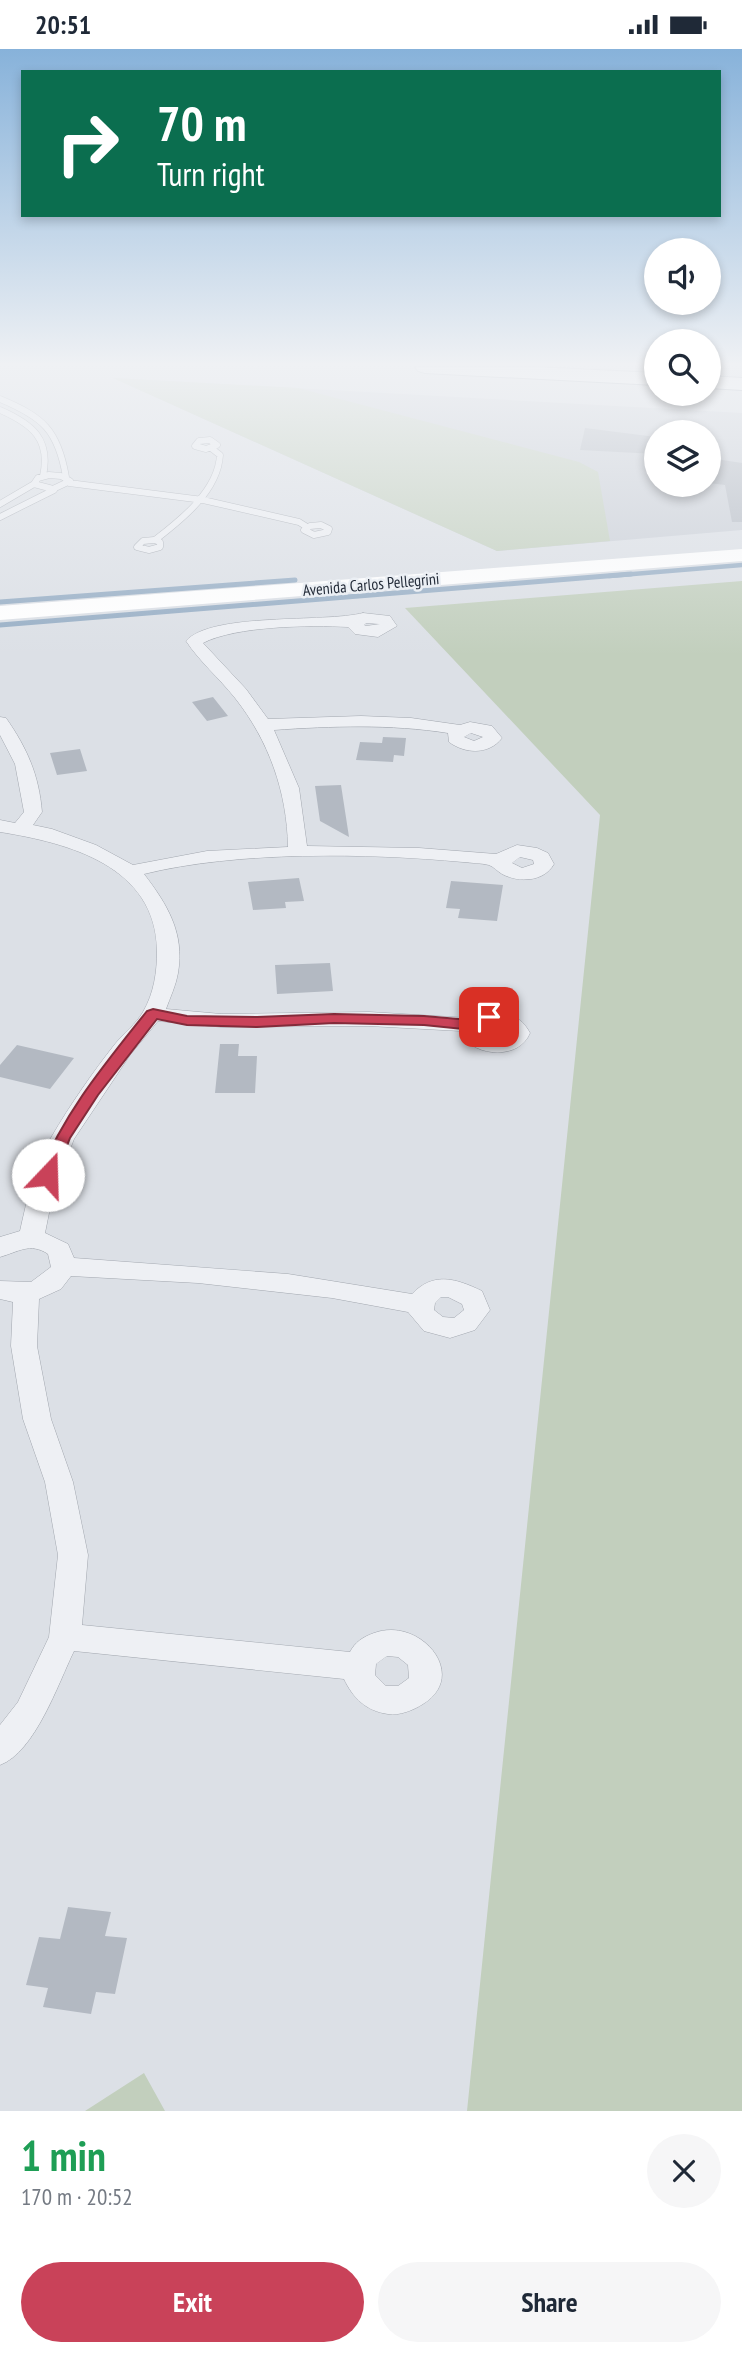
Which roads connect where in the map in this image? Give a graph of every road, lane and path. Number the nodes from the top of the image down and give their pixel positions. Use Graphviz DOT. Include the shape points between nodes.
graph roads {
  1 [pos="45,463"];
  2 [pos="65,463"];
  3 [pos="219,463"];
  4 [pos="43,476"];
  5 [pos="67,480"];
  6 [pos="34,484"];
  7 [pos="57,488"];
  8 [pos="200,499"];
  9 [pos="0,504"];
  10 [pos="0,517"];
  11 [pos="307,527"];
  12 [pos="155,540"];
  13 [pos="742,555"];
  14 [pos="0,613"];
  15 [pos="356,622"];
  16 [pos="0,722"];
  17 [pos="263,725"];
  18 [pos="459,730"];
  19 [pos="10,828"];
  20 [pos="299,852"];
  21 [pos="502,861"];
  22 [pos="131,871"];
  23 [pos="153,1014"];
  24 [pos="473,1025"];
  25 [pos="31,1239"];
  26 [pos="0,1248"];
  27 [pos="64,1267"];
  28 [pos="13,1291"];
  29 [pos="420,1305"];
  30 [pos="65,1637"];
  31 [pos="358,1667"];
  32 [pos="0,1750"];
  1 -- 4 [label="lane"];
  2 -- 5 [label="lane"];
  3 -- 8 [label="lane"];
  4 -- 5 [label="lane"];
  4 -- 6 [label="lane"];
  5 -- 7 [label="lane"];
  5 -- 8 [label="lane"];
  6 -- 7 [label="lane"];
  6 -- 9 [label="lane"];
  7 -- 10 [label="lane"];
  8 -- 11 [label="lane"];
  8 -- 12 [label="lane"];
  13 -- 14 [label="main road, Avenida Carlos Pellegrini"];
  15 -- 17 [label="street" via="225,630 194,641"];
  16 -- 19 [label="street" via="17,745 31,778 33,812"];
  17 -- 18 [label="street" via="377,722"];
  17 -- 20 [label="street" via="292,787"];
  19 -- 22 [label="street" via="45,833"];
  20 -- 21 [label="street" via="425,853"];
  20 -- 22 [label="street" via="196,858"];
  22 -- 23 [label="street" via="157,904 167,933 168,973"];
  23 -- 24 [label="street" via="187,1021 424,1020"];
  23 -- 25 [label="street" via="122,1050 62,1138 41,1193"];
  25 -- 26 [label="street"];
  25 -- 27 [label="street" via="52,1244 64,1258"];
  27 -- 28 [label="street" via="50,1284"];
  27 -- 29 [label="street" via="194,1272"];
  28 -- 30 [label="street" via="37,1419 59,1482 73,1555"];
  30 -- 31 [label="street"];
  30 -- 32 [label="street" via="29,1712"];
}
